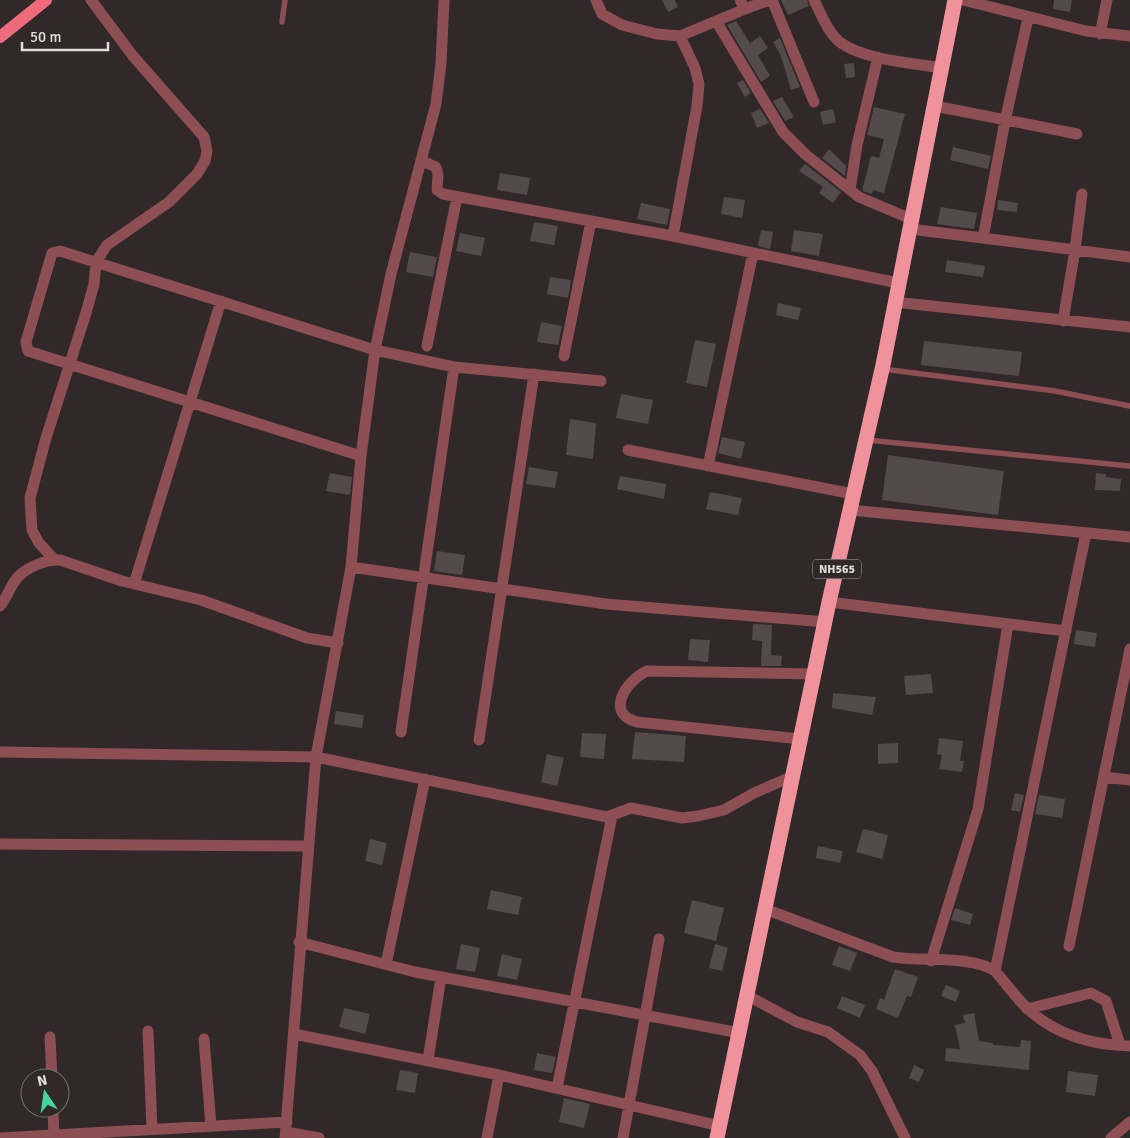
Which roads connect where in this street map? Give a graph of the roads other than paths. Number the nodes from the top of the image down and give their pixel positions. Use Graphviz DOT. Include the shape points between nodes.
graph roads {
  1 [pos="46,0"];
  2 [pos="91,0"];
  3 [pos="285,0"];
  4 [pos="444,0"];
  5 [pos="596,0"];
  6 [pos="770,0"];
  7 [pos="814,0"];
  8 [pos="955,0"];
  9 [pos="963,0"];
  10 [pos="1107,0"];
  11 [pos="742,4"];
  12 [pos="1028,18"];
  13 [pos="716,21"];
  14 [pos="282,22"];
  15 [pos="1100,34"];
  16 [pos="680,36"];
  17 [pos="1130,36"];
  18 [pos="0,37"];
  19 [pos="878,57"];
  20 [pos="942,68"];
  21 [pos="814,102"];
  22 [pos="936,106"];
  23 [pos="1005,121"];
  24 [pos="1077,134"];
  25 [pos="422,161"];
  26 [pos="850,190"];
  27 [pos="1082,194"];
  28 [pos="457,197"];
  29 [pos="591,221"];
  30 [pos="910,224"];
  31 [pos="673,236"];
  32 [pos="983,238"];
  33 [pos="1075,250"];
  34 [pos="753,253"];
  35 [pos="1130,257"];
  36 [pos="96,262"];
  37 [pos="898,283"];
  38 [pos="221,301"];
  39 [pos="894,302"];
  40 [pos="1063,321"];
  41 [pos="1130,327"];
  42 [pos="427,346"];
  43 [pos="375,350"];
  44 [pos="564,356"];
  45 [pos="69,366"];
  46 [pos="454,367"];
  47 [pos="882,369"];
  48 [pos="534,374"];
  49 [pos="601,381"];
  50 [pos="190,403"];
  51 [pos="1130,406"];
  52 [pos="864,440"];
  53 [pos="628,450"];
  54 [pos="361,456"];
  55 [pos="708,466"];
  56 [pos="1130,466"];
  57 [pos="853,494"];
  58 [pos="850,510"];
  59 [pos="1086,533"];
  60 [pos="1130,537"];
  61 [pos="55,560"];
  62 [pos="351,566"];
  63 [pos="424,578"];
  64 [pos="134,584"];
  65 [pos="502,589"];
  66 [pos="829,602"];
  67 [pos="0,606"];
  68 [pos="826,622"];
  69 [pos="1008,624"];
  70 [pos="1066,631"];
  71 [pos="338,643"];
  72 [pos="1130,649"];
  73 [pos="814,674"];
  74 [pos="401,732"];
  75 [pos="801,738"];
  76 [pos="479,740"];
  77 [pos="0,752"];
  78 [pos="316,757"];
  79 [pos="793,776"];
  80 [pos="1104,778"];
  81 [pos="425,779"];
  82 [pos="1130,780"];
  83 [pos="612,816"];
  84 [pos="0,844"];
  85 [pos="308,846"];
  86 [pos="765,909"];
  87 [pos="659,939"];
  88 [pos="299,942"];
  89 [pos="1069,946"];
  90 [pos="931,961"];
  91 [pos="386,964"];
  92 [pos="995,971"];
  93 [pos="441,977"];
  94 [pos="748,996"];
  95 [pos="576,1002"];
  96 [pos="1027,1009"];
  97 [pos="646,1015"];
  98 [pos="148,1031"];
  99 [pos="740,1033"];
  100 [pos="294,1034"];
  101 [pos="50,1037"];
  102 [pos="204,1039"];
  103 [pos="1125,1046"];
  104 [pos="428,1060"];
  105 [pos="52,1068"];
  106 [pos="499,1075"];
  107 [pos="557,1088"];
  108 [pos="629,1105"];
  109 [pos="53,1118"];
  110 [pos="1130,1122"];
  111 [pos="152,1129"];
  112 [pos="204,1130"];
  113 [pos="286,1130"];
  114 [pos="719,1132"];
  115 [pos="127,1134"];
  116 [pos="54,1136"];
  117 [pos="0,1138"];
  118 [pos="318,1138"];
  119 [pos="486,1138"];
  120 [pos="623,1138"];
  121 [pos="905,1138"];
  122 [pos="1111,1138"];
  1 -- 18 [label="main road"];
  2 -- 36 [label="street" via="133,56 204,137 207,150 205,162 197,174 169,202 107,245"];
  3 -- 14 [label="lane"];
  4 -- 25 [label="street" via="436,104"];
  5 -- 16 [label="street" via="602,14 622,25"];
  6 -- 11 [label="street"];
  6 -- 21 [label="street"];
  7 -- 19 [label="street" via="841,43"];
  8 -- 20 [label="highway, NH565"];
  9 -- 12 [label="street"];
  10 -- 15 [label="street"];
  11 -- 13 [label="street"];
  12 -- 15 [label="street"];
  12 -- 23 [label="street"];
  13 -- 16 [label="street"];
  13 -- 26 [label="street" via="783,132"];
  15 -- 17 [label="street"];
  16 -- 31 [label="street" via="696,68 699,84"];
  19 -- 20 [label="street"];
  19 -- 26 [label="street"];
  20 -- 22 [label="highway, NH565"];
  22 -- 23 [label="street"];
  22 -- 30 [label="highway, NH565"];
  23 -- 24 [label="street"];
  23 -- 32 [label="street"];
  25 -- 28 [label="street" via="438,171 436,186 439,193"];
  25 -- 43 [label="street" via="391,274"];
  26 -- 30 [label="street"];
  27 -- 33 [label="street"];
  28 -- 29 [label="street"];
  28 -- 42 [label="street"];
  29 -- 31 [label="street"];
  29 -- 44 [label="street"];
  30 -- 32 [label="street"];
  30 -- 37 [label="highway, NH565"];
  31 -- 34 [label="street"];
  32 -- 33 [label="street"];
  33 -- 35 [label="street"];
  33 -- 40 [label="street"];
  34 -- 37 [label="street"];
  34 -- 55 [label="street"];
  36 -- 38 [label="street"];
  36 -- 45 [label="street" via="94,284"];
  36 -- 45 [label="street" via="60,250 52,253 26,342 28,351"];
  37 -- 39 [label="highway, NH565"];
  38 -- 43 [label="street"];
  38 -- 50 [label="street"];
  39 -- 40 [label="street"];
  39 -- 47 [label="highway, NH565"];
  40 -- 41 [label="street"];
  43 -- 46 [label="street"];
  43 -- 54 [label="street"];
  45 -- 50 [label="street"];
  45 -- 61 [label="street" via="30,498 32,530"];
  46 -- 48 [label="street"];
  46 -- 63 [label="street"];
  47 -- 51 [label="lane" via="1055,391"];
  47 -- 52 [label="highway, NH565"];
  48 -- 49 [label="street"];
  48 -- 65 [label="street"];
  50 -- 54 [label="street"];
  50 -- 64 [label="street"];
  52 -- 56 [label="lane"];
  52 -- 57 [label="highway, NH565"];
  53 -- 55 [label="street"];
  54 -- 62 [label="street"];
  55 -- 57 [label="street"];
  57 -- 58 [label="highway, NH565"];
  58 -- 59 [label="street"];
  58 -- 66 [label="highway, NH565"];
  59 -- 60 [label="street"];
  59 -- 70 [label="street"];
  61 -- 64 [label="street"];
  61 -- 67 [label="street" via="22,573"];
  62 -- 63 [label="street"];
  62 -- 71 [label="street"];
  63 -- 65 [label="street"];
  63 -- 74 [label="street"];
  64 -- 71 [label="street" via="201,600 308,638"];
  65 -- 68 [label="street" via="606,604"];
  65 -- 76 [label="street"];
  66 -- 68 [label="highway, NH565"];
  66 -- 69 [label="street"];
  68 -- 73 [label="highway, NH565"];
  69 -- 70 [label="street"];
  69 -- 90 [label="street" via="978,808"];
  70 -- 92 [label="street"];
  71 -- 78 [label="street"];
  72 -- 80 [label="street"];
  73 -- 75 [label="highway, NH565"];
  73 -- 75 [label="street" via="647,671 635,676 621,697 628,720"];
  75 -- 79 [label="highway, NH565"];
  77 -- 78 [label="street"];
  78 -- 81 [label="street"];
  78 -- 85 [label="street"];
  79 -- 83 [label="street" via="724,810 698,816 682,818 631,808"];
  79 -- 86 [label="highway, NH565"];
  80 -- 82 [label="street"];
  80 -- 89 [label="street"];
  81 -- 83 [label="street"];
  81 -- 91 [label="street"];
  83 -- 95 [label="street"];
  84 -- 85 [label="street"];
  85 -- 88 [label="street"];
  86 -- 90 [label="street" via="894,957"];
  86 -- 94 [label="highway, NH565"];
  87 -- 97 [label="street"];
  88 -- 91 [label="street"];
  88 -- 100 [label="street"];
  90 -- 92 [label="street" via="974,963"];
  91 -- 93 [label="street"];
  92 -- 96 [label="street"];
  93 -- 95 [label="street"];
  93 -- 104 [label="street"];
  94 -- 99 [label="highway, NH565"];
  94 -- 121 [label="street" via="797,1022 828,1032 860,1055 872,1071"];
  95 -- 97 [label="street"];
  95 -- 107 [label="street"];
  96 -- 103 [label="street" via="1072,1038"];
  96 -- 103 [label="street" via="1091,992 1106,1001"];
  97 -- 99 [label="street"];
  97 -- 108 [label="street"];
  98 -- 111 [label="street"];
  99 -- 114 [label="highway, NH565"];
  100 -- 104 [label="street"];
  100 -- 113 [label="street"];
  101 -- 105 [label="street"];
  102 -- 112 [label="street"];
  104 -- 106 [label="street"];
  106 -- 107 [label="street"];
  106 -- 119 [label="street"];
  107 -- 108 [label="street"];
  108 -- 114 [label="street"];
  108 -- 120 [label="street"];
  109 -- 116 [label="street"];
  110 -- 122 [label="street"];
  111 -- 112 [label="street"];
  111 -- 115 [label="street"];
  112 -- 113 [label="street"];
  113 -- 118 [label="street"];
  115 -- 116 [label="street"];
  116 -- 117 [label="street"];
}
